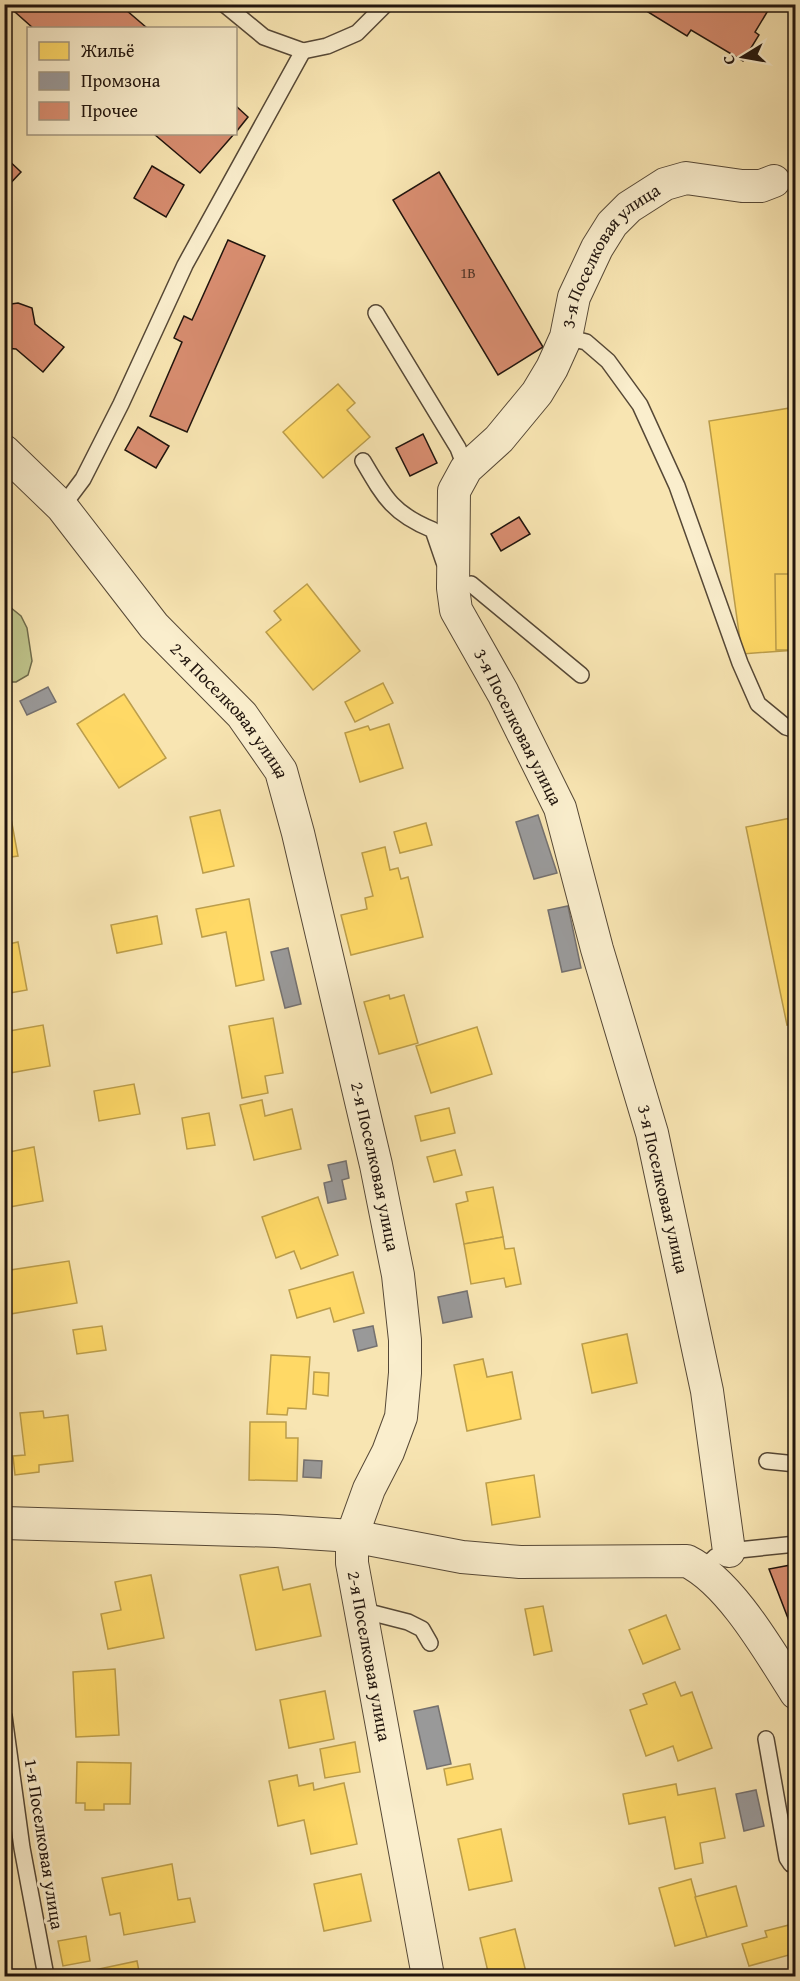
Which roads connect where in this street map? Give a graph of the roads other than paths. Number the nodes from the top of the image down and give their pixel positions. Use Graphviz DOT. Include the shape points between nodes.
graph roads {
  1 [pos="224,4"];
  2 [pos="386,4"];
  3 [pos="303,51"];
  4 [pos="774,181"];
  5 [pos="376,313"];
  6 [pos="566,337"];
  7 [pos="4,451"];
  8 [pos="363,461"];
  9 [pos="466,469"];
  10 [pos="62,507"];
  11 [pos="453,588"];
  12 [pos="581,675"];
  13 [pos="795,730"];
  14 [pos="767,1461"];
  15 [pos="795,1464"];
  16 [pos="4,1523"];
  17 [pos="352,1536"];
  18 [pos="795,1544"];
  19 [pos="729,1551"];
  20 [pos="702,1569"];
  21 [pos="361,1611"];
  22 [pos="430,1643"];
  23 [pos="795,1693"];
  24 [pos="4,1716"];
  25 [pos="766,1739"];
  26 [pos="795,1865"];
  27 [pos="46,1977"];
  28 [pos="428,1977"];
  1 -- 3 [label="lane" via="264,37"];
  2 -- 3 [label="lane" via="357,33"];
  3 -- 10 [label="lane" via="185,265 83,479"];
  4 -- 6 [label="street, 3-я Поселковая улица" via="742,186 686,178 665,183 629,207 597,248 574,297"];
  5 -- 9 [label="lane" via="458,448"];
  6 -- 9 [label="street, 3-я Поселковая улица" via="537,393 500,439"];
  6 -- 13 [label="lane" via="586,342 608,361 640,405 677,486 758,704"];
  7 -- 10 [label="street, 2-я Поселковая улица"];
  8 -- 11 [label="lane" via="392,506 433,530"];
  9 -- 11 [label="street, 3-я Поселковая улица" via="454,491"];
  10 -- 17 [label="street, 2-я Поселковая улица" via="154,626 242,715 281,771 376,1165 398,1275 405,1340 401,1418"];
  11 -- 12 [label="lane" via="471,584"];
  11 -- 19 [label="street, 3-я Поселковая улица" via="456,609 560,808 652,1133 707,1392"];
  14 -- 15 [label="lane"];
  16 -- 17 [label="street"];
  17 -- 20 [label="street" via="462,1557 520,1562 687,1561"];
  17 -- 21 [label="street, 2-я Поселковая улица" via="352,1563"];
  18 -- 19 [label="lane"];
  19 -- 20 [label="lane"];
  20 -- 23 [label="street" via="735,1604"];
  21 -- 22 [label="lane" via="408,1622 422,1629"];
  21 -- 28 [label="street, 2-я Поселковая улица"];
  24 -- 27 [label="lane, 1-я Поселковая улица" via="22,1848"];
  25 -- 26 [label="lane" via="787,1858"];
}
